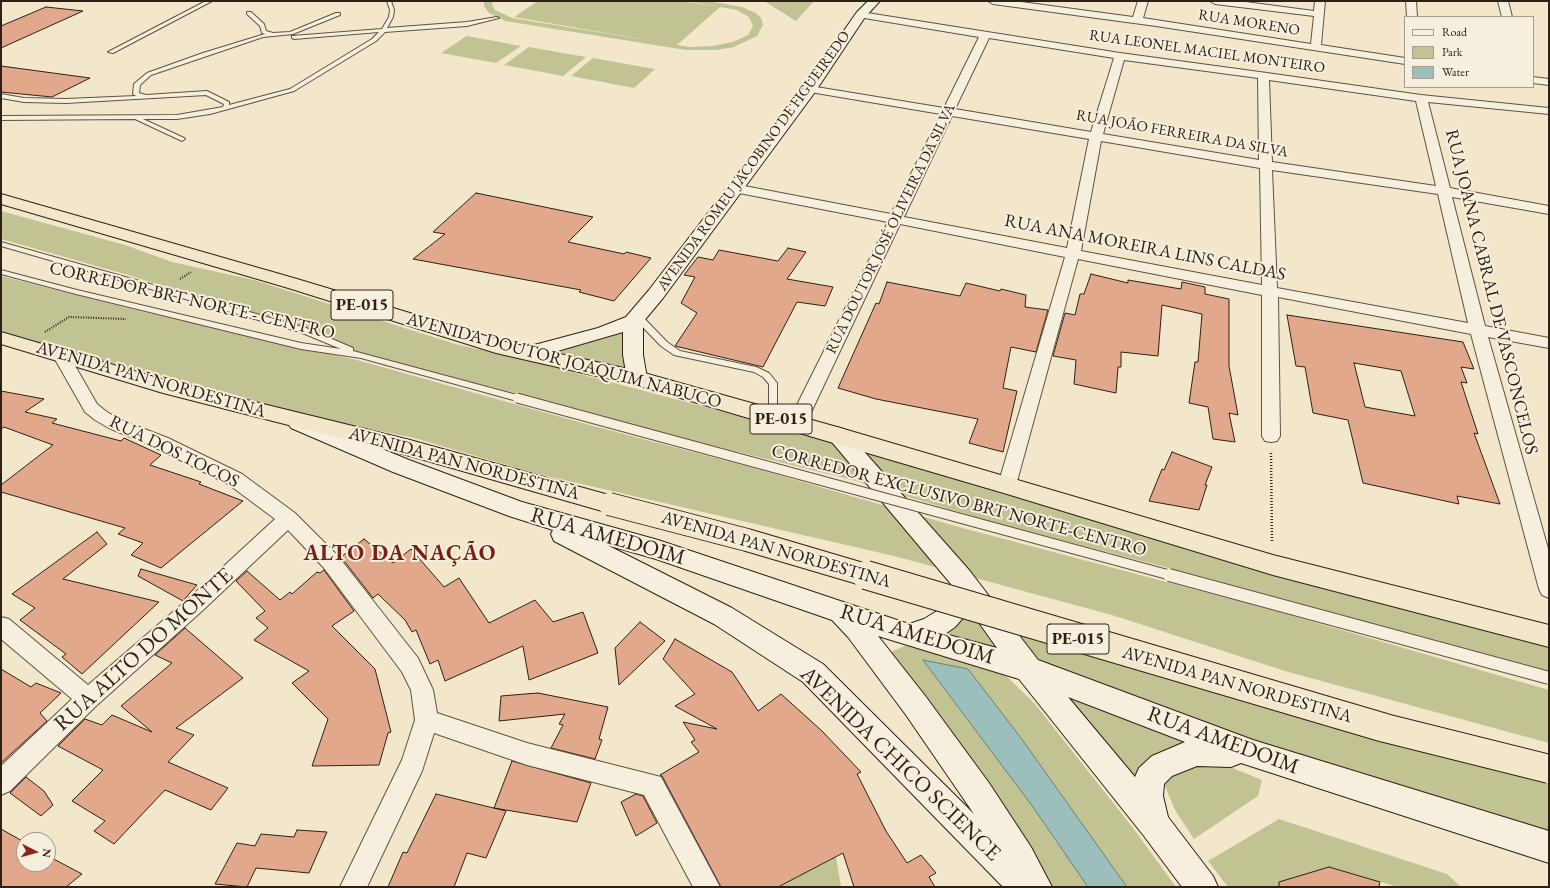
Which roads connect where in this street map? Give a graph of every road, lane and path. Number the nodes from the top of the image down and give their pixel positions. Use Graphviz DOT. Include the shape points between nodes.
graph roads {
  1 [pos="210,1"];
  2 [pos="389,1"];
  3 [pos="874,1"];
  4 [pos="993,1"];
  5 [pos="1143,1"];
  6 [pos="1215,1"];
  7 [pos="1320,1"];
  8 [pos="1411,1"];
  9 [pos="1503,1"];
  10 [pos="1231,2"];
  11 [pos="249,12"];
  12 [pos="338,14"];
  13 [pos="1318,14"];
  14 [pos="861,15"];
  15 [pos="1412,16"];
  16 [pos="1507,16"];
  17 [pos="497,18"];
  18 [pos="1137,21"];
  19 [pos="383,31"];
  20 [pos="273,35"];
  21 [pos="984,35"];
  22 [pos="294,37"];
  23 [pos="1316,48"];
  24 [pos="112,52"];
  25 [pos="1120,56"];
  26 [pos="1404,61"];
  27 [pos="1263,75"];
  28 [pos="1534,80"];
  29 [pos="1549,82"];
  30 [pos="810,89"];
  31 [pos="1,96"];
  32 [pos="146,97"];
  33 [pos="1421,98"];
  34 [pos="226,108"];
  35 [pos="1549,111"];
  36 [pos="948,112"];
  37 [pos="132,117"];
  38 [pos="1,118"];
  39 [pos="1096,136"];
  40 [pos="182,138"];
  41 [pos="1265,165"];
  42 [pos="734,188"];
  43 [pos="1443,191"];
  44 [pos="1,199"];
  45 [pos="1549,210"];
  46 [pos="895,219"];
  47 [pos="1,244"];
  48 [pos="1073,253"];
  49 [pos="1,272"];
  50 [pos="1270,291"];
  51 [pos="635,318"];
  52 [pos="1478,330"];
  53 [pos="1,338"];
  54 [pos="1549,343"];
  55 [pos="530,353"];
  56 [pos="60,354"];
  57 [pos="361,355"];
  58 [pos="637,378"];
  59 [pos="773,417"];
  60 [pos="287,418"];
  61 [pos="797,423"];
  62 [pos="837,435"];
  63 [pos="1271,436"];
  64 [pos="1007,485"];
  65 [pos="517,510"];
  66 [pos="288,518"];
  67 [pos="1273,565"];
  68 [pos="960,577"];
  69 [pos="1549,589"];
  70 [pos="840,611"];
  71 [pos="1,626"];
  72 [pos="909,635"];
  73 [pos="1549,636"];
  74 [pos="1028,669"];
  75 [pos="1549,678"];
  76 [pos="88,699"];
  77 [pos="427,720"];
  78 [pos="1253,754"];
  79 [pos="1549,769"];
  80 [pos="1,783"];
  81 [pos="1155,825"];
  82 [pos="1549,846"];
  83 [pos="353,887"];
  84 [pos="707,887"];
  85 [pos="1025,887"];
  86 [pos="1036,887"];
  87 [pos="1202,887"];
  1 -- 24 [label="lane"];
  2 -- 19 [label="lane" via="391,17"];
  3 -- 14 [label="main road, AVENIDA ROMEU JACOBINO DE FIGUEIREDO"];
  4 -- 18 [label="street, RUA MORENO"];
  5 -- 18 [label="street"];
  6 -- 10 [label="street"];
  7 -- 13 [label="street"];
  8 -- 15 [label="street"];
  9 -- 16 [label="street"];
  10 -- 13 [label="street"];
  11 -- 20 [label="lane" via="262,25 264,32"];
  12 -- 20 [label="lane" via="292,33"];
  13 -- 23 [label="street"];
  14 -- 21 [label="street, RUA LEONEL MACIEL MONTEIRO"];
  14 -- 30 [label="main road, AVENIDA ROMEU JACOBINO DE FIGUEIREDO"];
  17 -- 19 [label="lane" via="467,24"];
  18 -- 23 [label="street, RUA MORENO"];
  19 -- 22 [label="lane"];
  19 -- 34 [label="lane" via="364,47 292,90"];
  20 -- 32 [label="lane" via="262,36 149,74 138,84 136,94"];
  21 -- 25 [label="street, RUA LEONEL MACIEL MONTEIRO"];
  21 -- 36 [label="street, RUA DOUTOR JOSÉ OLIVEIRA DA SILVA"];
  23 -- 26 [label="street, RUA MORENO"];
  25 -- 27 [label="street, RUA LEONEL MACIEL MONTEIRO"];
  25 -- 39 [label="street"];
  27 -- 33 [label="street, RUA LEONEL MACIEL MONTEIRO"];
  27 -- 41 [label="street"];
  28 -- 29 [label="street"];
  30 -- 36 [label="street, RUA JOÃO FERREIRA DA SILVA"];
  30 -- 42 [label="main road, AVENIDA ROMEU JACOBINO DE FIGUEIREDO"];
  31 -- 32 [label="lane" via="24,100 66,101"];
  32 -- 34 [label="lane" via="207,93 227,103"];
  33 -- 35 [label="street, RUA LEONEL MACIEL MONTEIRO"];
  33 -- 43 [label="street, RUA JOANA CABRAL DE VASCONCELOS"];
  34 -- 37 [label="lane" via="177,116"];
  36 -- 39 [label="street, RUA JOÃO FERREIRA DA SILVA"];
  36 -- 46 [label="street, RUA DOUTOR JOSÉ OLIVEIRA DA SILVA"];
  37 -- 38 [label="lane"];
  37 -- 40 [label="lane"];
  39 -- 41 [label="street, RUA JOÃO FERREIRA DA SILVA"];
  39 -- 48 [label="street"];
  41 -- 43 [label="street, RUA JOÃO FERREIRA DA SILVA"];
  41 -- 50 [label="street"];
  42 -- 46 [label="street, RUA ANA MOREIRA LINS CALDAS"];
  42 -- 51 [label="main road, AVENIDA ROMEU JACOBINO DE FIGUEIREDO" via="656,294"];
  43 -- 45 [label="street, RUA JOÃO FERREIRA DA SILVA"];
  43 -- 52 [label="street, RUA JOANA CABRAL DE VASCONCELOS"];
  44 -- 55 [label="highway, AVENIDA DOUTOR JOAQUIM NABUCO / PE-015" via="503,348"];
  46 -- 48 [label="street, RUA ANA MOREIRA LINS CALDAS"];
  46 -- 61 [label="street, RUA DOUTOR JOSÉ OLIVEIRA DA SILVA"];
  47 -- 57 [label="lane, CORREDOR BRT NORTE - CENTRO" via="303,330"];
  48 -- 50 [label="street, RUA ANA MOREIRA LINS CALDAS"];
  48 -- 64 [label="street"];
  49 -- 57 [label="lane, CORREDOR BRT NORTE - CENTRO" via="301,346"];
  50 -- 52 [label="street, RUA ANA MOREIRA LINS CALDAS"];
  50 -- 63 [label="street"];
  51 -- 55 [label="main road, AVENIDA ROMEU JACOBINO DE FIGUEIREDO" via="605,332"];
  51 -- 58 [label="main road" via="632,355"];
  51 -- 59 [label="lane" via="677,353 766,374 773,383"];
  52 -- 54 [label="street, RUA ANA MOREIRA LINS CALDAS"];
  52 -- 69 [label="street, RUA JOANA CABRAL DE VASCONCELOS"];
  53 -- 56 [label="highway, AVENIDA PAN NORDESTINA / PE-015"];
  55 -- 58 [label="highway, AVENIDA DOUTOR JOAQUIM NABUCO / PE-015"];
  56 -- 60 [label="highway, AVENIDA PAN NORDESTINA / PE-015" via="164,386"];
  56 -- 66 [label="street, RUA DOS TOCOS" via="91,408 101,416 114,424 162,442 235,479"];
  57 -- 75 [label="lane, CORREDOR EXCLUSIVO BRT NORTE-CENTRO, bridge"];
  58 -- 59 [label="highway, AVENIDA DOUTOR JOAQUIM NABUCO / PE-015"];
  59 -- 61 [label="highway, AVENIDA DOUTOR JOAQUIM NABUCO / PE-015"];
  60 -- 65 [label="main road, RUA AMEDOIM" via="401,466"];
  60 -- 79 [label="highway, AVENIDA PAN NORDESTINA / PE-015, bridge" via="410,448 747,540 1386,728"];
  61 -- 62 [label="highway, AVENIDA DOUTOR JOAQUIM NABUCO / PE-015"];
  62 -- 64 [label="highway, AVENIDA DOUTOR JOAQUIM NABUCO / PE-015"];
  62 -- 68 [label="main road"];
  63 -- 67 [label="path"];
  64 -- 67 [label="highway, PE-015"];
  65 -- 70 [label="main road, RUA AMEDOIM" via="658,550"];
  65 -- 85 [label="main road, AVENIDA CHICO SCIENCE" via="723,616 813,673"];
  66 -- 76 [label="street, RUA ALTO DO MONTE" via="195,605"];
  66 -- 77 [label="street, RUA DOS TOCOS" via="331,562 410,665 422,690"];
  67 -- 73 [label="highway, PE-015"];
  68 -- 72 [label="main road" via="962,597 958,607 932,628"];
  68 -- 74 [label="main road"];
  70 -- 72 [label="main road, RUA AMEDOIM"];
  70 -- 86 [label="main road" via="857,628 889,670 978,793"];
  71 -- 76 [label="street"];
  72 -- 74 [label="main road, RUA AMEDOIM"];
  74 -- 78 [label="main road, RUA AMEDOIM"];
  74 -- 81 [label="main road"];
  76 -- 80 [label="street, RUA ALTO DO MONTE"];
  77 -- 83 [label="street, RUA DOS TOCOS" via="413,763"];
  77 -- 84 [label="street" via="526,754 652,785"];
  78 -- 81 [label="main road" via="1197,752 1162,766 1150,778 1148,796"];
  78 -- 82 [label="main road, RUA AMEDOIM"];
  81 -- 87 [label="main road"];
}
